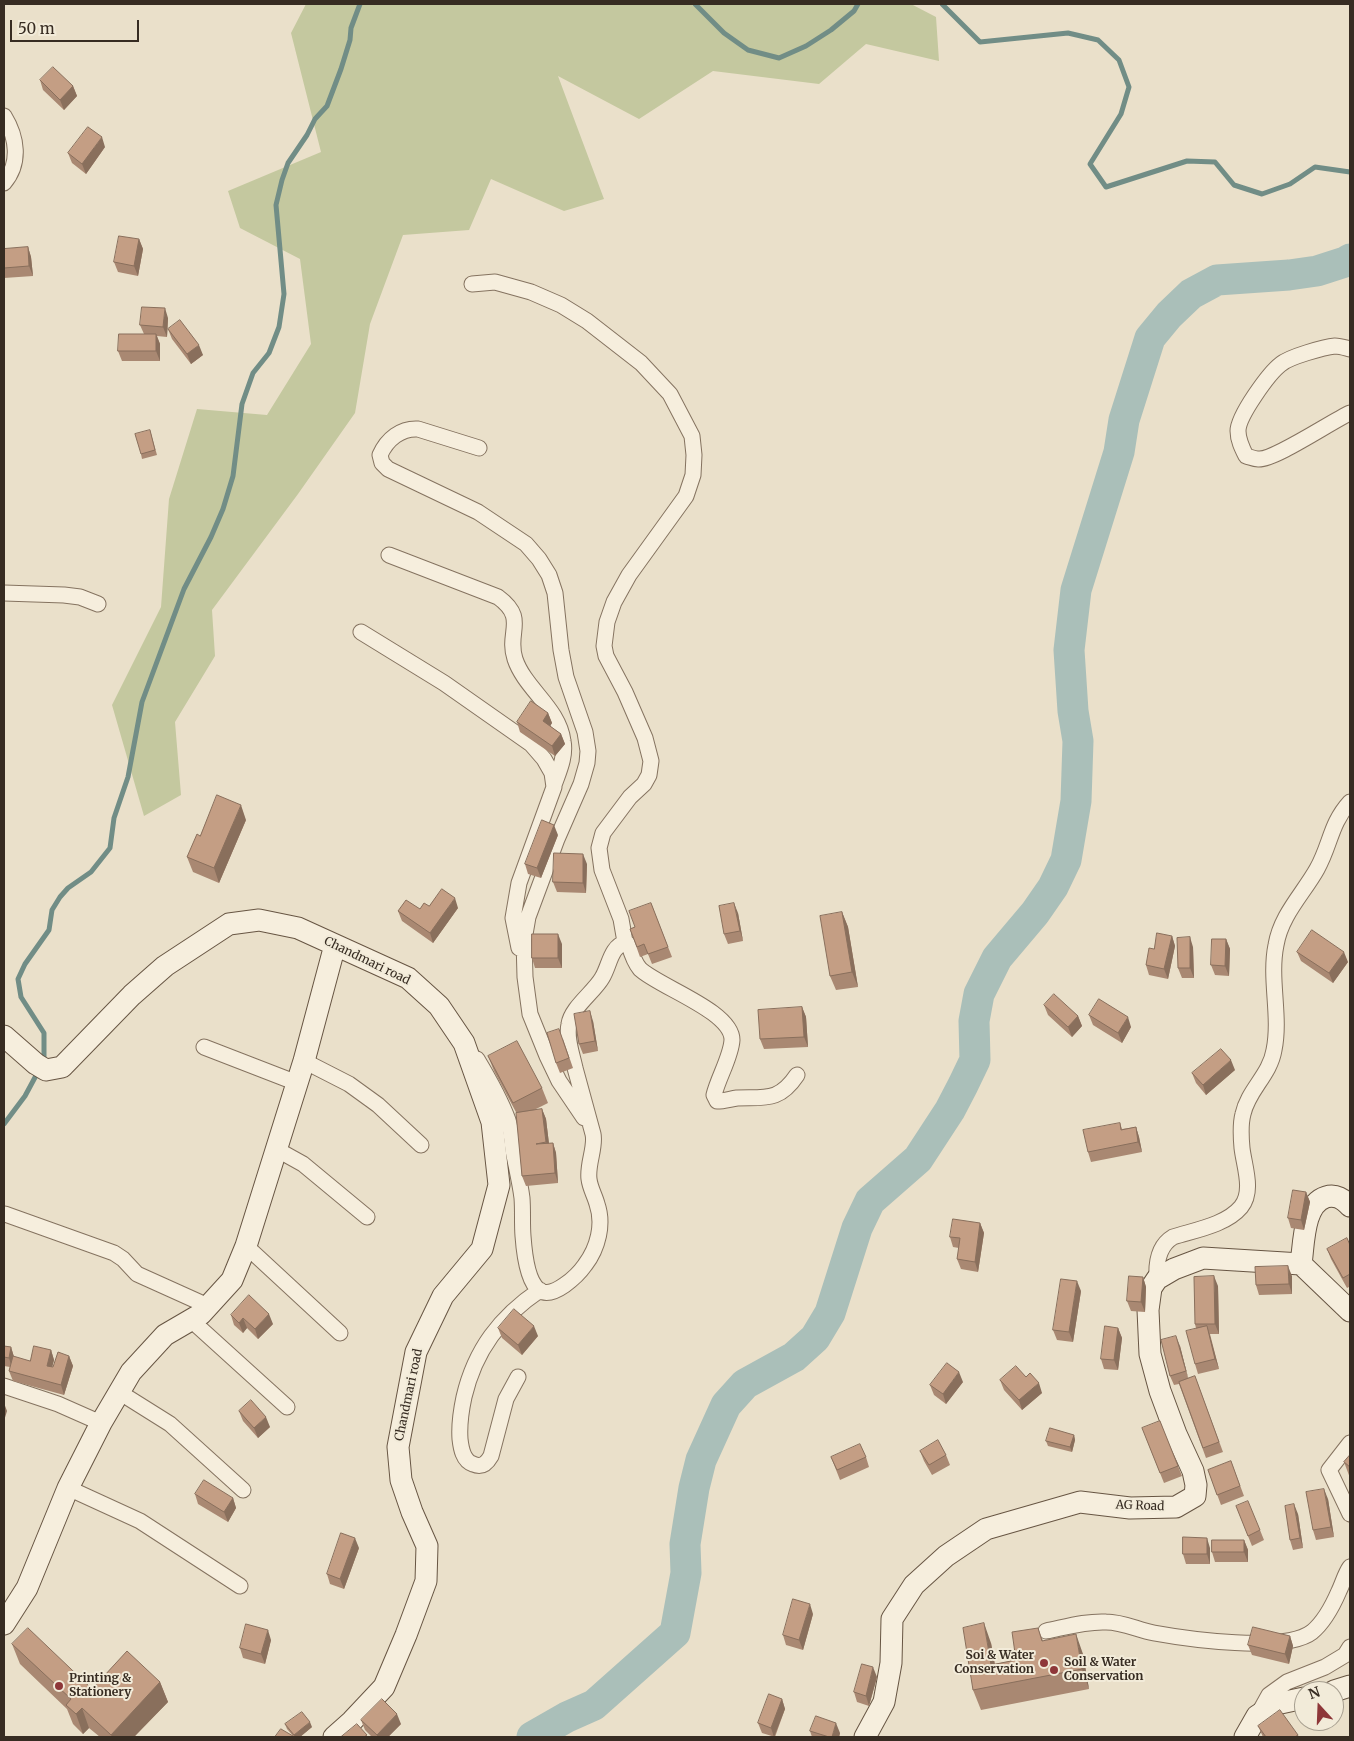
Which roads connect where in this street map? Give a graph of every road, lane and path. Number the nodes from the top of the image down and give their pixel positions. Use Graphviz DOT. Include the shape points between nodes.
graph roads {
  1 [pos="4,116"];
  2 [pos="4,183"];
  3 [pos="472,284"];
  4 [pos="1350,349"];
  5 [pos="1350,413"];
  6 [pos="479,448"];
  7 [pos="389,556"];
  8 [pos="4,593"];
  9 [pos="98,604"];
  10 [pos="361,632"];
  11 [pos="554,787"];
  12 [pos="1350,802"];
  13 [pos="625,942"];
  14 [pos="335,945"];
  15 [pos="525,977"];
  16 [pos="4,1036"];
  17 [pos="464,1043"];
  18 [pos="204,1047"];
  19 [pos="304,1061"];
  20 [pos="797,1076"];
  21 [pos="297,1083"];
  22 [pos="590,1127"];
  23 [pos="421,1145"];
  24 [pos="276,1150"];
  25 [pos="1350,1206"];
  26 [pos="5,1214"];
  27 [pos="368,1217"];
  28 [pos="246,1246"];
  29 [pos="1301,1264"];
  30 [pos="1158,1279"];
  31 [pos="540,1290"];
  32 [pos="208,1306"];
  33 [pos="1350,1312"];
  34 [pos="192,1320"];
  35 [pos="340,1333"];
  36 [pos="518,1377"];
  37 [pos="4,1386"];
  38 [pos="119,1392"];
  39 [pos="287,1407"];
  40 [pos="101,1423"];
  41 [pos="1350,1443"];
  42 [pos="68,1488"];
  43 [pos="243,1490"];
  44 [pos="1350,1514"];
  45 [pos="1350,1567"];
  46 [pos="240,1586"];
  47 [pos="4,1624"];
  48 [pos="1046,1631"];
  49 [pos="1350,1647"];
  50 [pos="1294,1700"];
  51 [pos="1257,1716"];
  52 [pos="334,1737"];
  53 [pos="865,1737"];
  54 [pos="1244,1737"];
  1 -- 2 [label="street" via="17,148 14,165"];
  3 -- 13 [label="street" via="494,282 531,292 587,321 641,363 670,394 692,436 694,465 686,496 629,575 606,622 606,656 645,738 651,761 644,784 630,797 604,833 599,848 602,870 621,918"];
  4 -- 5 [label="street" via="1336,346 1282,362 1268,375 1248,408 1238,429 1240,445 1246,456 1259,460 1284,451"];
  6 -- 15 [label="street" via="409,429 390,440 380,455 388,469 478,512 526,544 549,575 555,593 566,677 585,732 588,763 528,917 524,940"];
  7 -- 11 [label="street" via="498,597 513,611 515,660 560,725 564,741 564,754"];
  8 -- 9 [label="street" via="64,595"];
  10 -- 11 [label="street" via="444,683 531,744 552,773"];
  11 -- 15 [label="street" via="519,883 513,918"];
  12 -- 30 [label="street" via="1333,827 1318,868 1283,922 1276,944 1274,1050 1271,1063 1248,1098 1243,1114 1242,1148 1248,1187 1243,1206 1226,1219 1166,1241 1156,1266"];
  13 -- 20 [label="street" via="641,969 713,1013 730,1033 730,1049 714,1095 717,1101 767,1098 781,1093"];
  13 -- 22 [label="street" via="614,951 602,978 569,1021 570,1047"];
  14 -- 16 [label="main road, Chandmari road" via="298,928 259,920 229,924 165,966 62,1067 46,1070"];
  14 -- 17 [label="main road, Chandmari road" via="408,978 440,1006"];
  14 -- 19 [label="main road"];
  15 -- 22 [label="street" via="530,1014 547,1056"];
  17 -- 31 [label="street" via="490,1081 509,1123 522,1199 524,1248 530,1273"];
  17 -- 52 [label="main road, Chandmari road" via="492,1122 499,1185 482,1249 443,1296 416,1352 398,1447 401,1480 427,1546 426,1581 384,1687"];
  18 -- 21 [label="street"];
  19 -- 21 [label="main road"];
  19 -- 23 [label="street" via="349,1084 378,1105"];
  21 -- 24 [label="main road"];
  22 -- 31 [label="street" via="593,1136 589,1177 601,1219 595,1248 588,1262 564,1286 555,1291"];
  24 -- 27 [label="street" via="303,1164"];
  24 -- 28 [label="main road"];
  25 -- 29 [label="main road" via="1332,1196 1314,1203 1309,1213"];
  26 -- 32 [label="street" via="114,1253 136,1274"];
  28 -- 32 [label="main road" via="232,1280"];
  28 -- 35 [label="street"];
  29 -- 30 [label="main road" via="1203,1258"];
  29 -- 33 [label="main road"];
  30 -- 53 [label="main road, AG Road" via="1151,1288 1148,1310 1150,1354 1160,1391 1193,1471 1195,1496 1176,1507 1130,1508 1080,1502 986,1529 946,1556 914,1585 892,1619 891,1663 884,1702"];
  31 -- 36 [label="street" via="506,1317 476,1359 467,1384 459,1432 464,1458 471,1464 480,1466 488,1462 506,1399"];
  32 -- 34 [label="main road"];
  34 -- 38 [label="main road" via="165,1335 131,1372"];
  34 -- 39 [label="street"];
  37 -- 40 [label="street"];
  38 -- 40 [label="main road"];
  38 -- 43 [label="street" via="170,1424"];
  40 -- 42 [label="main road"];
  41 -- 44 [label="street" via="1328,1470"];
  42 -- 46 [label="street" via="140,1521"];
  42 -- 47 [label="main road" via="27,1588"];
  45 -- 48 [label="street" via="1323,1620 1311,1633 1274,1643 1206,1641 1107,1622"];
  49 -- 51 [label="street" via="1325,1667 1287,1682 1269,1694"];
  50 -- 51 [label="main road" via="1276,1704"];
  51 -- 54 [label="main road"];
}
